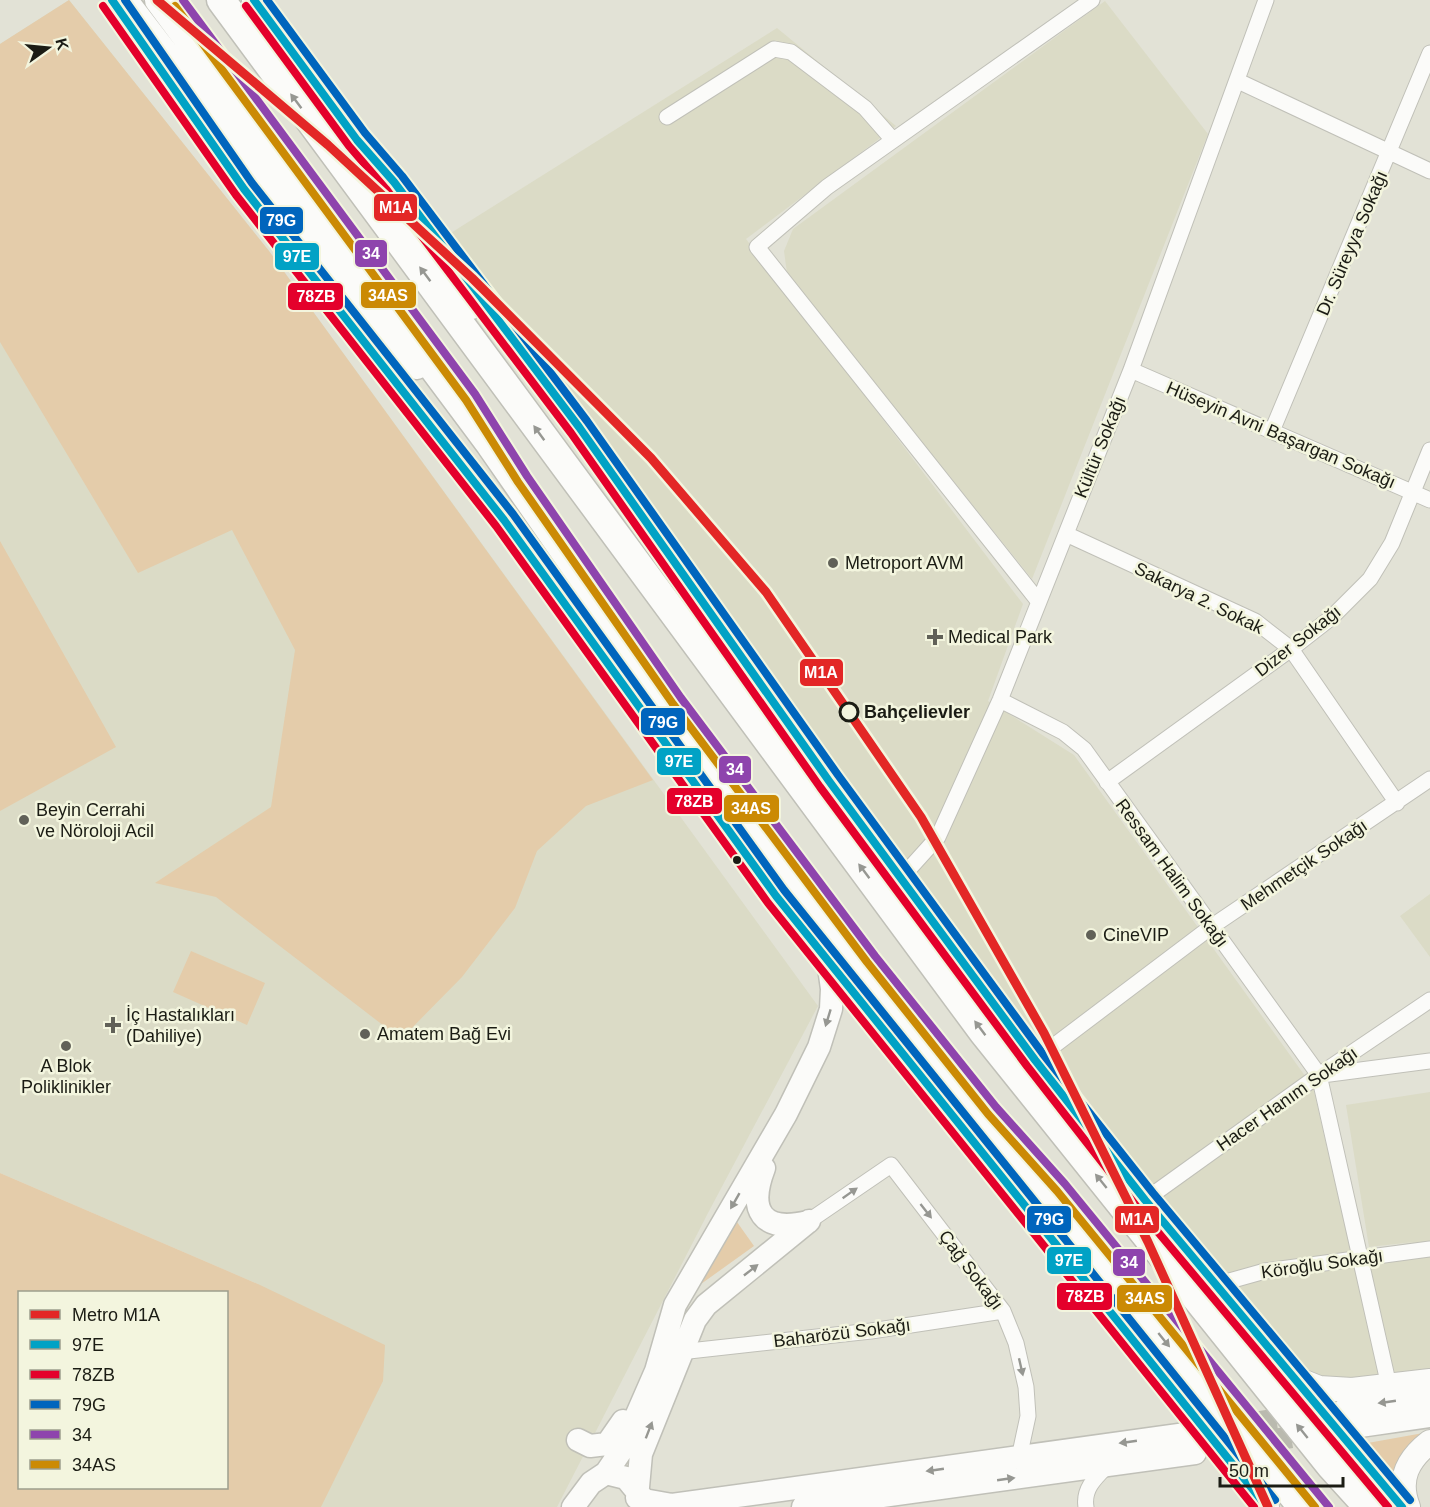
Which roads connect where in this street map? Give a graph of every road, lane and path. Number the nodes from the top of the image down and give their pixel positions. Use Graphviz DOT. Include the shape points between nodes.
graph roads {
  1 [pos="112,0"];
  2 [pos="123,0"];
  3 [pos="159,0"];
  4 [pos="221,0"];
  5 [pos="254,0"];
  6 [pos="1092,0"];
  7 [pos="1263,1"];
  8 [pos="1430,53"];
  9 [pos="1238,81"];
  10 [pos="667,117"];
  11 [pos="357,140"];
  12 [pos="893,140"];
  13 [pos="1391,153"];
  14 [pos="1430,171"];
  15 [pos="1131,370"];
  16 [pos="442,382"];
  17 [pos="1272,431"];
  18 [pos="1430,450"];
  19 [pos="1413,492"];
  20 [pos="1430,500"];
  21 [pos="1066,534"];
  22 [pos="625,546"];
  23 [pos="1039,602"];
  24 [pos="1291,649"];
  25 [pos="1000,700"];
  26 [pos="1430,779"];
  27 [pos="1107,782"];
  28 [pos="1397,802"];
  29 [pos="902,878"];
  30 [pos="1211,927"];
  31 [pos="828,960"];
  32 [pos="1430,1000"];
  33 [pos="1035,1060"];
  34 [pos="1430,1061"];
  35 [pos="1319,1075"];
  36 [pos="786,1114"];
  37 [pos="1145,1200"];
  38 [pos="809,1221"];
  39 [pos="1430,1249"];
  40 [pos="1359,1260"];
  41 [pos="1215,1285"];
  42 [pos="1003,1311"];
  43 [pos="680,1352"];
  44 [pos="656,1371"];
  45 [pos="1292,1377"];
  46 [pos="1430,1381"];
  47 [pos="1389,1386"];
  48 [pos="1430,1396"];
  49 [pos="1430,1416"];
  50 [pos="578,1440"];
  51 [pos="1430,1442"];
  52 [pos="1019,1458"];
  53 [pos="1107,1466"];
  54 [pos="606,1473"];
  55 [pos="1240,1474"];
  56 [pos="637,1497"];
  57 [pos="926,1498"];
  58 [pos="573,1507"];
  59 [pos="803,1507"];
  60 [pos="1086,1507"];
  61 [pos="1258,1507"];
  62 [pos="1267,1507"];
  63 [pos="1302,1507"];
  64 [pos="1368,1507"];
  65 [pos="1402,1507"];
  66 [pos="1408,1507"];
  1 -- 31 [label="main road" via="244,189 504,520 776,896"];
  2 -- 16 [label="highway" via="370,322 412,363"];
  3 -- 16 [label="highway"];
  22 -- 4 [label="highway, one-way"];
  5 -- 11 [label="main road"];
  6 -- 12 [label="street"];
  7 -- 9 [label="street, Kültür Sokağı"];
  8 -- 13 [label="street, Dr. Süreyya Sokağı"];
  9 -- 13 [label="street"];
  9 -- 15 [label="street, Kültür Sokağı"];
  10 -- 12 [label="street" via="774,49 790,52 865,108"];
  11 -- 22 [label="highway" via="391,195 594,479"];
  11 -- 29 [label="main road" via="394,182 579,427 645,517 688,585"];
  12 -- 23 [label="street" via="827,187 757,248"];
  13 -- 14 [label="street"];
  13 -- 17 [label="street, Dr. Süreyya Sokağı"];
  15 -- 17 [label="street, Hüseyin Avni Başargan Sokağı"];
  15 -- 21 [label="street, Kültür Sokağı"];
  16 -- 63 [label="highway, one-way" via="496,453 727,785 866,969"];
  17 -- 19 [label="street, Hüseyin Avni Başargan Sokağı"];
  18 -- 19 [label="street, Dizer Sokağı"];
  19 -- 20 [label="street, Hüseyin Avni Başargan Sokağı"];
  19 -- 24 [label="street, Dizer Sokağı" via="1392,543 1370,579 1332,617"];
  21 -- 23 [label="street, Kültür Sokağı"];
  21 -- 24 [label="street, Sakarya 2. Sokak" via="1255,621"];
  64 -- 22 [label="highway, one-way" via="1330,1465 983,1032"];
  23 -- 25 [label="street, Kültür Sokağı"];
  24 -- 27 [label="street, Dizer Sokağı"];
  24 -- 28 [label="street, Sakarya 2. Sokak"];
  25 -- 27 [label="street, Ressam Halim Sokağı" via="1063,732 1084,749"];
  25 -- 29 [label="street, Kültür Sokağı" via="938,837"];
  26 -- 28 [label="street, Mehmetçik Sokağı"];
  27 -- 30 [label="street, Ressam Halim Sokağı"];
  28 -- 30 [label="street, Mehmetçik Sokağı"];
  29 -- 33 [label="main road"];
  30 -- 33 [label="street, Mehmetçik Sokağı"];
  30 -- 35 [label="street, Ressam Halim Sokağı"];
  31 -- 36 [label="main road, one-way" via="831,1009 819,1047"];
  31 -- 55 [label="main road"];
  32 -- 35 [label="street, Hacer Hanım Sokağı"];
  33 -- 37 [label="main road"];
  34 -- 35 [label="street"];
  35 -- 37 [label="street, Hacer Hanım Sokağı"];
  35 -- 40 [label="street"];
  36 -- 38 [label="main road" via="759,1182 757,1203 773,1224 787,1227"];
  36 -- 44 [label="main road, one-way" via="675,1305"];
  37 -- 41 [label="main road"];
  38 -- 42 [label="street, Çağ Sokağı, one-way" via="891,1165"];
  43 -- 38 [label="main road, one-way" via="706,1305"];
  39 -- 40 [label="street, Köroğlu Sokağı"];
  40 -- 41 [label="street, Köroğlu Sokağı" via="1265,1271"];
  40 -- 47 [label="street"];
  41 -- 45 [label="main road"];
  42 -- 43 [label="street, Baharözü Sokağı" via="871,1331"];
  42 -- 52 [label="street, Çağ Sokağı, one-way" via="1016,1343 1026,1387 1028,1416"];
  56 -- 43 [label="main road, one-way" via="641,1454"];
  44 -- 50 [label="main road" via="640,1385 620,1429 607,1444 590,1446"];
  44 -- 54 [label="main road" via="621,1451"];
  45 -- 47 [label="main road" via="1319,1389"];
  45 -- 65 [label="main road"];
  46 -- 47 [label="main road"];
  48 -- 49 [label="main road, one-way" via="1349,1418"];
  51 -- 66 [label="main road" via="1407,1463"];
  53 -- 52 [label="main road, one-way" via="1190,1443"];
  52 -- 56 [label="main road, one-way" via="681,1505 660,1505"];
  57 -- 53 [label="main road, one-way"];
  53 -- 60 [label="street" via="1089,1485"];
  54 -- 56 [label="main road" via="626,1478"];
  54 -- 58 [label="main road" via="591,1483"];
  55 -- 61 [label="main road"];
  55 -- 62 [label="main road"];
  57 -- 59 [label="main road"];
}
